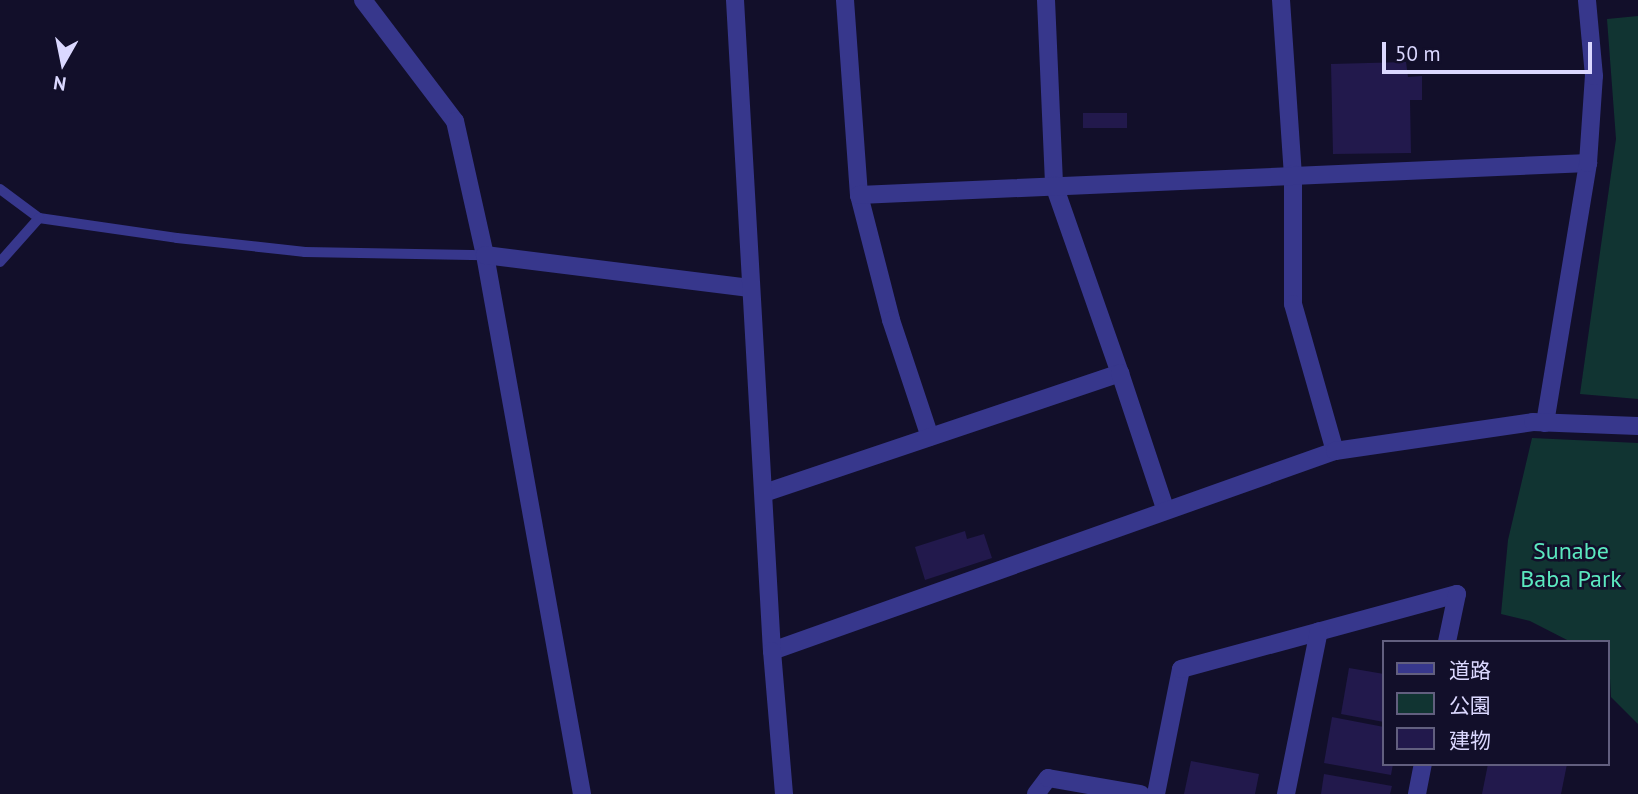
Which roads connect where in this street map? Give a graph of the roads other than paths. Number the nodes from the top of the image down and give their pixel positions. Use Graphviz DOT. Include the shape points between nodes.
graph roads {
  1 [pos="363,0"];
  2 [pos="735,0"];
  3 [pos="845,0"];
  4 [pos="1046,0"];
  5 [pos="1281,0"];
  6 [pos="1587,0"];
  7 [pos="1588,163"];
  8 [pos="1293,174"];
  9 [pos="1054,185"];
  10 [pos="0,189"];
  11 [pos="859,195"];
  12 [pos="39,218"];
  13 [pos="485,255"];
  14 [pos="0,262"];
  15 [pos="750,288"];
  16 [pos="1120,373"];
  17 [pos="1545,423"];
  18 [pos="1638,426"];
  19 [pos="930,438"];
  20 [pos="1335,451"];
  21 [pos="764,493"];
  22 [pos="1165,508"];
  23 [pos="1319,631"];
  24 [pos="1447,640"];
  25 [pos="772,651"];
  26 [pos="1423,766"];
  27 [pos="582,794"];
  28 [pos="784,794"];
  29 [pos="1036,794"];
  30 [pos="1141,794"];
  31 [pos="1156,794"];
  32 [pos="1286,794"];
  33 [pos="1417,794"];
  1 -- 13 [label="street" via="455,121"];
  2 -- 15 [label="street"];
  3 -- 11 [label="street"];
  4 -- 9 [label="street"];
  5 -- 8 [label="street"];
  6 -- 7 [label="street" via="1594,76"];
  7 -- 8 [label="street"];
  7 -- 17 [label="street"];
  8 -- 9 [label="street"];
  8 -- 20 [label="street" via="1293,304"];
  9 -- 11 [label="street"];
  9 -- 16 [label="street"];
  10 -- 12 [label="lane"];
  11 -- 19 [label="street" via="891,320"];
  12 -- 13 [label="lane" via="305,252"];
  12 -- 14 [label="lane"];
  13 -- 15 [label="street"];
  13 -- 27 [label="street"];
  15 -- 21 [label="street"];
  16 -- 19 [label="street"];
  16 -- 22 [label="street"];
  17 -- 18 [label="street"];
  17 -- 20 [label="street"];
  19 -- 21 [label="street"];
  20 -- 22 [label="street"];
  21 -- 25 [label="street"];
  22 -- 25 [label="street"];
  23 -- 24 [label="street" via="1457,594"];
  23 -- 31 [label="street" via="1181,669"];
  23 -- 32 [label="street"];
  25 -- 28 [label="street"];
  26 -- 33 [label="street"];
  29 -- 30 [label="street" via="1048,778"];
}
